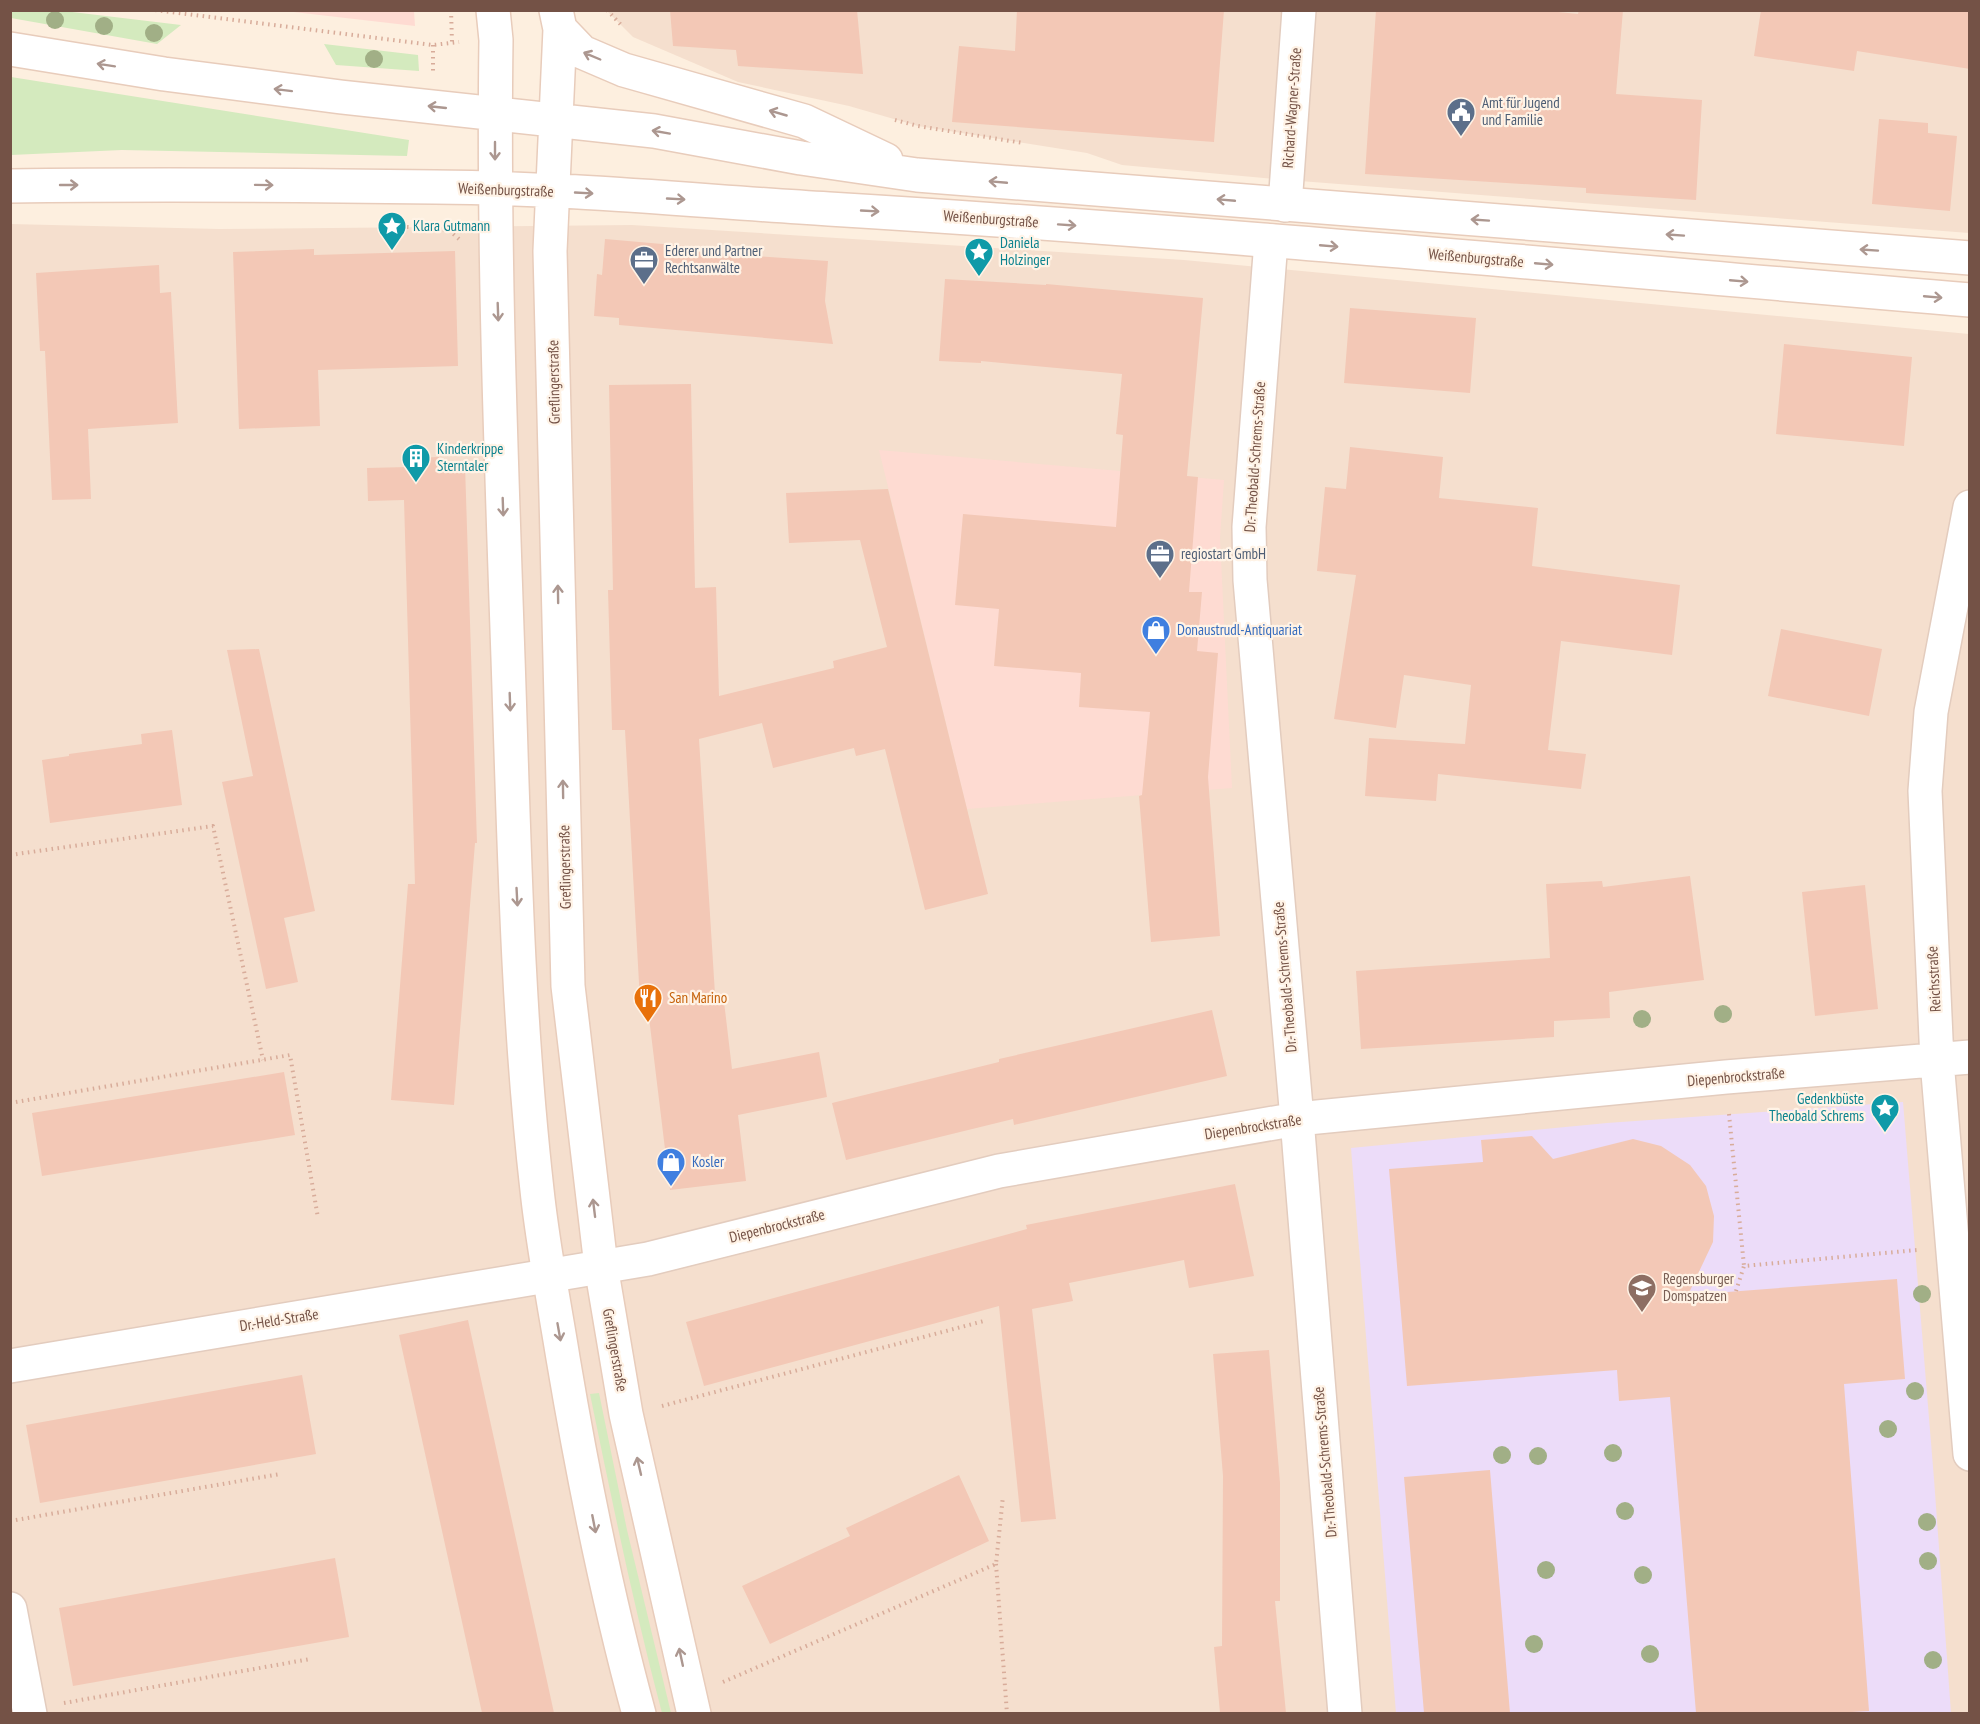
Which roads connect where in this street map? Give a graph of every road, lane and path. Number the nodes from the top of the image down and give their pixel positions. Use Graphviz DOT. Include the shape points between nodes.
graph roads {
  1 [pos="155,10"];
  2 [pos="451,10"];
  3 [pos="493,10"];
  4 [pos="1299,10"];
  5 [pos="558,20"];
  6 [pos="10,49"];
  7 [pos="495,114"];
  8 [pos="556,120"];
  9 [pos="917,175"];
  10 [pos="10,186"];
  11 [pos="494,189"];
  12 [pos="552,191"];
  13 [pos="1285,205"];
  14 [pos="1271,241"];
  15 [pos="1970,258"];
  16 [pos="1970,300"];
  17 [pos="1970,507"];
  18 [pos="10,855"];
  19 [pos="1970,1057"];
  20 [pos="263,1060"];
  21 [pos="1937,1061"];
  22 [pos="1726,1077"];
  23 [pos="10,1103"];
  24 [pos="1297,1119"];
  25 [pos="318,1218"];
  26 [pos="1954,1247"];
  27 [pos="601,1266"];
  28 [pos="1744,1266"];
  29 [pos="549,1275"];
  30 [pos="1737,1291"];
  31 [pos="984,1322"];
  32 [pos="10,1366"];
  33 [pos="656,1407"];
  34 [pos="1970,1454"];
  35 [pos="280,1474"];
  36 [pos="1003,1496"];
  37 [pos="10,1521"];
  38 [pos="996,1564"];
  39 [pos="10,1609"];
  40 [pos="310,1659"];
  41 [pos="718,1684"];
  42 [pos="30,1711"];
  43 [pos="639,1713"];
  44 [pos="694,1713"];
  45 [pos="1007,1713"];
  46 [pos="1345,1713"];
  1 -- 2 [label="path" via="433,45 452,42"];
  3 -- 7 [label="street"];
  4 -- 13 [label="street, Richard-Wagner-Straße"];
  5 -- 8 [label="street, Greflingerstraße"];
  9 -- 5 [label="street, one-way" via="804,121 624,70 582,52"];
  7 -- 6 [label="street, one-way" via="164,74"];
  7 -- 8 [label="street"];
  7 -- 11 [label="street, one-way"];
  9 -- 8 [label="street, one-way" via="654,131"];
  8 -- 12 [label="street, Greflingerstraße"];
  13 -- 9 [label="street, one-way"];
  10 -- 11 [label="street, Weißenburgstraße, one-way" via="203,184"];
  11 -- 12 [label="street, Weißenburgstraße"];
  11 -- 29 [label="street, one-way" via="522,1005 537,1191"];
  12 -- 14 [label="street, Weißenburgstraße, one-way"];
  27 -- 12 [label="street, Greflingerstraße, one-way" via="568,986 550,251"];
  15 -- 13 [label="street, one-way"];
  14 -- 16 [label="street, Weißenburgstraße, one-way"];
  14 -- 24 [label="street, Dr.-Theobald-Schrems-Straße" via="1249,527 1250,580"];
  17 -- 21 [label="street, Reichsstraße" via="1926,753"];
  18 -- 20 [label="path" via="213,826"];
  19 -- 21 [label="street, Diepenbrockstraße"];
  20 -- 23 [label="path"];
  20 -- 25 [label="path" via="290,1055"];
  21 -- 22 [label="street, Diepenbrockstraße"];
  21 -- 26 [label="street, Reichsstraße"];
  22 -- 24 [label="street, Diepenbrockstraße"];
  22 -- 28 [label="path"];
  24 -- 27 [label="street, Diepenbrockstraße" via="999,1171 648,1259"];
  24 -- 46 [label="street, Dr.-Theobald-Schrems-Straße"];
  26 -- 28 [label="path"];
  26 -- 34 [label="street, Reichsstraße"];
  27 -- 29 [label="street, Diepenbrockstraße"];
  44 -- 27 [label="street, Greflingerstraße, one-way" via="626,1414"];
  28 -- 30 [label="path"];
  29 -- 32 [label="street, Dr.-Held-Straße"];
  29 -- 43 [label="street, one-way" via="601,1559"];
  31 -- 33 [label="path"];
  35 -- 37 [label="path"];
  36 -- 38 [label="path"];
  38 -- 41 [label="path"];
  38 -- 45 [label="path"];
  39 -- 42 [label="street"];
  40 -- 42 [label="path"];
}
